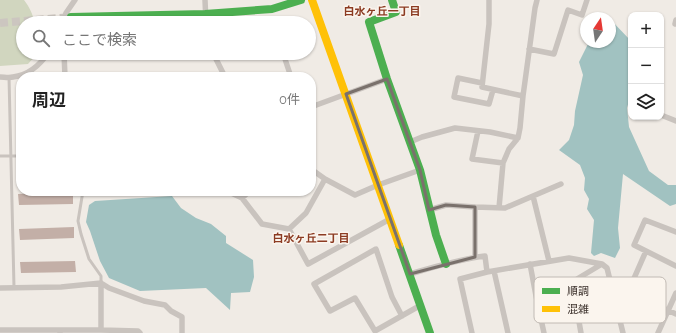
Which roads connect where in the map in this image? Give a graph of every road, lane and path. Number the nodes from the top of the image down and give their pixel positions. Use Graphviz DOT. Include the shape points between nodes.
graph roads {
  1 [pos="75,0"];
  2 [pos="205,0"];
  3 [pos="301,0"];
  4 [pos="312,0"];
  5 [pos="392,0"];
  6 [pos="489,0"];
  7 [pos="537,0"];
  8 [pos="587,0"];
  9 [pos="206,14"];
  10 [pos="65,16"];
  11 [pos="116,16"];
  12 [pos="529,49"];
  13 [pos="43,60"];
  14 [pos="64,60"];
  15 [pos="216,60"];
  16 [pos="285,60"];
  17 [pos="27,72"];
  18 [pos="65,72"];
  19 [pos="222,72"];
  20 [pos="288,72"];
  21 [pos="16,76"];
  22 [pos="9,77"];
  23 [pos="0,78"];
  24 [pos="387,79"];
  25 [pos="482,83"];
  26 [pos="493,90"];
  27 [pos="346,94"];
  28 [pos="523,96"];
  29 [pos="316,105"];
  30 [pos="664,116"];
  31 [pos="676,121"];
  32 [pos="478,130"];
  33 [pos="518,138"];
  34 [pos="410,142"];
  35 [pos="0,156"];
  36 [pos="11,156"];
  37 [pos="16,156"];
  38 [pos="502,163"];
  39 [pos="420,170"];
  40 [pos="316,173"];
  41 [pos="325,179"];
  42 [pos="561,184"];
  43 [pos="378,185"];
  44 [pos="316,195"];
  45 [pos="82,196"];
  46 [pos="238,196"];
  47 [pos="244,196"];
  48 [pos="316,196"];
  49 [pos="533,196"];
  50 [pos="242,198"];
  51 [pos="475,207"];
  52 [pos="499,208"];
  53 [pos="430,210"];
  54 [pos="390,219"];
  55 [pos="289,229"];
  56 [pos="676,232"];
  57 [pos="646,251"];
  58 [pos="475,257"];
  59 [pos="549,261"];
  60 [pos="446,264"];
  61 [pos="530,264"];
  62 [pos="602,264"];
  63 [pos="676,266"];
  64 [pos="494,271"];
  65 [pos="487,272"];
  66 [pos="410,274"];
  67 [pos="580,277"];
  68 [pos="608,277"];
  69 [pos="635,277"];
  70 [pos="101,283"];
  71 [pos="534,285"];
  72 [pos="0,288"];
  73 [pos="14,288"];
  74 [pos="676,293"];
  75 [pos="421,305"];
  76 [pos="668,310"];
  77 [pos="676,314"];
  78 [pos="666,315"];
  79 [pos="402,316"];
  80 [pos="542,323"];
  81 [pos="579,323"];
  82 [pos="620,323"];
  83 [pos="662,323"];
  84 [pos="101,330"];
  85 [pos="0,331"];
  86 [pos="60,331"];
  87 [pos="140,333"];
  88 [pos="182,333"];
  89 [pos="430,333"];
  90 [pos="472,333"];
  91 [pos="508,333"];
  92 [pos="544,333"];
  93 [pos="581,333"];
  94 [pos="623,333"];
  95 [pos="658,333"];
  1 -- 10 [label="street"];
  2 -- 9 [label="street"];
  3 -- 9 [label="street" via="272,9"];
  4 -- 27 [label="street"];
  5 -- 24 [label="street" via="396,12 369,22"];
  6 -- 25 [label="street" via="489,24"];
  7 -- 12 [label="street"];
  8 -- 12 [label="street" via="582,15 568,10 554,54"];
  9 -- 11 [label="street"];
  12 -- 28 [label="street"];
  13 -- 17 [label="street"];
  14 -- 18 [label="street"];
  15 -- 19 [label="street"];
  16 -- 20 [label="street"];
  21 -- 22 [label="street"];
  22 -- 23 [label="street"];
  22 -- 36 [label="lane"];
  24 -- 27 [label="street"];
  24 -- 34 [label="street"];
  25 -- 26 [label="street" via="482,87"];
  25 -- 26 [label="street" via="458,78 454,97 490,104"];
  26 -- 28 [label="street"];
  27 -- 29 [label="street"];
  27 -- 43 [label="street"];
  28 -- 33 [label="street"];
  30 -- 31 [label="street"];
  32 -- 33 [label="street"];
  32 -- 34 [label="street" via="454,128"];
  32 -- 38 [label="street" via="472,159"];
  33 -- 38 [label="street"];
  34 -- 39 [label="street"];
  35 -- 36 [label="lane"];
  36 -- 37 [label="lane"];
  36 -- 73 [label="lane"];
  38 -- 52 [label="street"];
  39 -- 43 [label="street"];
  39 -- 53 [label="street"];
  40 -- 41 [label="street"];
  41 -- 43 [label="street" via="355,194"];
  41 -- 44 [label="street"];
  42 -- 49 [label="street"];
  43 -- 54 [label="street"];
  45 -- 70 [label="lane" via="78,222 80,234 90,259 101,276"];
  46 -- 50 [label="street"];
  47 -- 50 [label="street"];
  48 -- 55 [label="street" via="306,213"];
  49 -- 52 [label="street"];
  49 -- 59 [label="street"];
  50 -- 55 [label="street" via="262,224"];
  51 -- 52 [label="street"];
  51 -- 53 [label="street" via="446,205"];
  51 -- 58 [label="street"];
  53 -- 60 [label="street"];
  54 -- 55 [label="street" via="308,264"];
  54 -- 66 [label="street"];
  56 -- 57 [label="street" via="645,220 634,245"];
  57 -- 63 [label="street"];
  57 -- 69 [label="street"];
  58 -- 60 [label="street"];
  58 -- 65 [label="street" via="485,256"];
  59 -- 61 [label="street"];
  59 -- 62 [label="street" via="569,258"];
  60 -- 66 [label="street"];
  61 -- 64 [label="street"];
  61 -- 71 [label="street"];
  62 -- 67 [label="street"];
  62 -- 68 [label="street"];
  64 -- 65 [label="street"];
  64 -- 91 [label="street"];
  65 -- 90 [label="street" via="460,279"];
  66 -- 75 [label="street"];
  70 -- 73 [label="street"];
  70 -- 84 [label="street"];
  70 -- 88 [label="street" via="144,302 165,305 182,317"];
  72 -- 73 [label="street"];
  74 -- 76 [label="street"];
  75 -- 79 [label="street"];
  75 -- 89 [label="street"];
  76 -- 77 [label="street"];
  76 -- 78 [label="street"];
  79 -- 79 [label="street" via="375,331 355,298 330,311 314,284 376,249 392,297"];
  80 -- 92 [label="street"];
  81 -- 93 [label="street"];
  82 -- 94 [label="street"];
  83 -- 95 [label="street"];
  84 -- 86 [label="street"];
  84 -- 87 [label="street"];
  85 -- 86 [label="street"];
}
